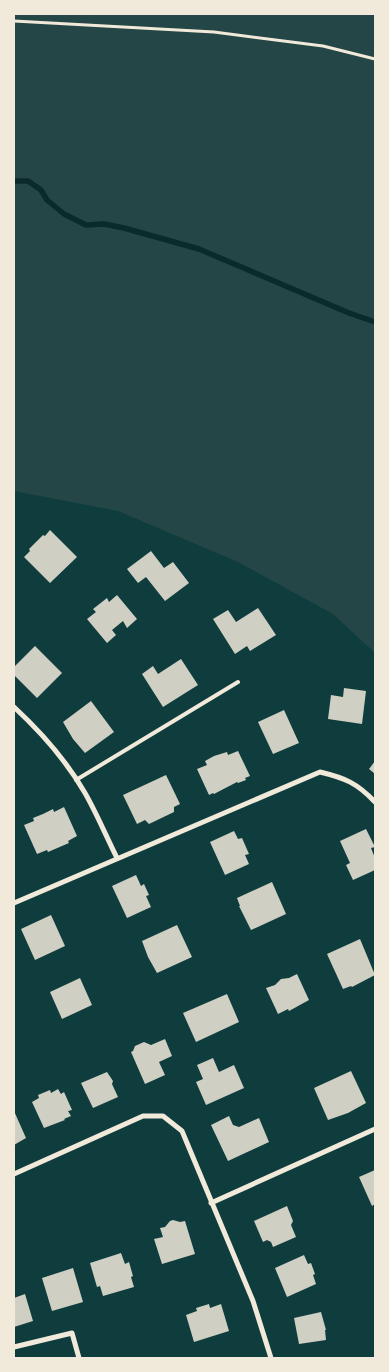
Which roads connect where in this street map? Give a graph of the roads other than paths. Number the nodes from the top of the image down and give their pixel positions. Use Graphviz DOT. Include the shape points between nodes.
graph roads {
  1 [pos="238,682"];
  2 [pos="14,707"];
  3 [pos="76,780"];
  4 [pos="375,802"];
  5 [pos="117,858"];
  6 [pos="14,903"];
  7 [pos="375,1129"];
  8 [pos="14,1174"];
  9 [pos="211,1203"];
  10 [pos="14,1348"];
  11 [pos="79,1358"];
  12 [pos="271,1358"];
  1 -- 3 [label="lane"];
  2 -- 3 [label="street" via="62,758"];
  3 -- 5 [label="street"];
  4 -- 5 [label="street" via="366,792 343,778 320,772"];
  5 -- 6 [label="street"];
  7 -- 9 [label="street"];
  8 -- 9 [label="street" via="143,1116 162,1116 182,1131"];
  9 -- 12 [label="street" via="254,1301"];
  10 -- 11 [label="street" via="72,1333"];
}
